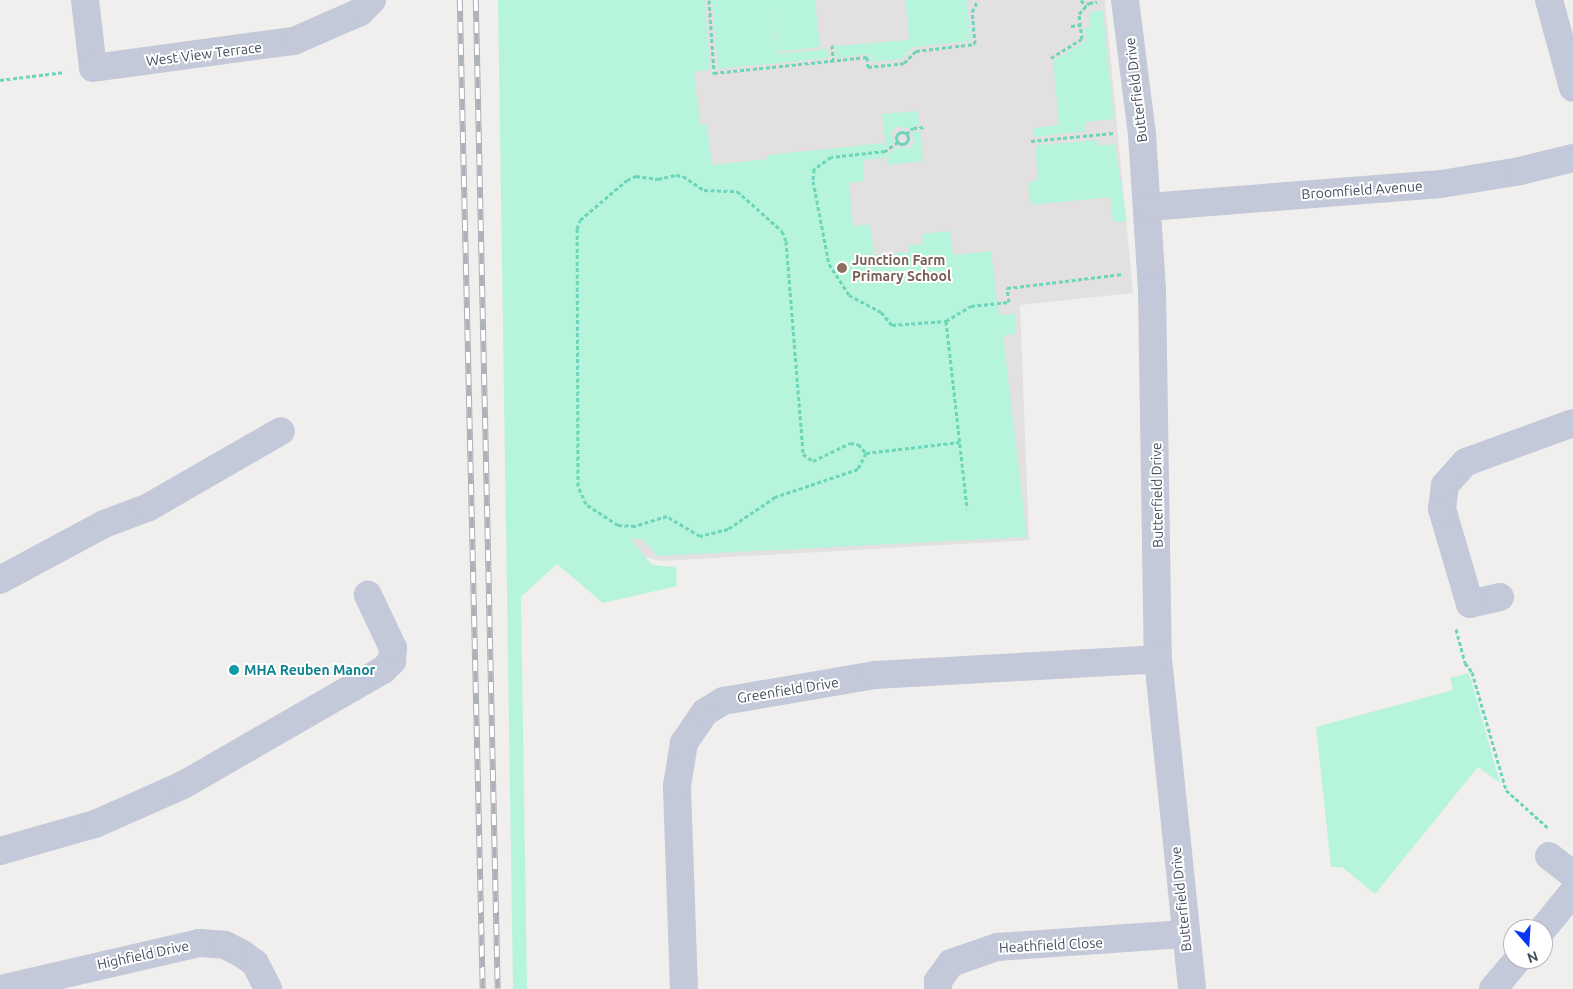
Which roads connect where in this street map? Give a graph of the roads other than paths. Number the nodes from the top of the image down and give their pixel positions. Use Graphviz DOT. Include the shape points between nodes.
graph roads {
  1 [pos="85,0"];
  2 [pos="372,0"];
  3 [pos="1549,0"];
  4 [pos="1115,1"];
  5 [pos="1573,88"];
  6 [pos="1573,158"];
  7 [pos="1148,207"];
  8 [pos="1573,423"];
  9 [pos="281,431"];
  10 [pos="0,580"];
  11 [pos="368,595"];
  12 [pos="1500,597"];
  13 [pos="1158,659"];
  14 [pos="1552,845"];
  15 [pos="0,851"];
  16 [pos="1573,875"];
  17 [pos="1573,892"];
  18 [pos="1551,919"];
  19 [pos="1184,934"];
  20 [pos="1510,969"];
  21 [pos="0,989"];
  22 [pos="268,989"];
  23 [pos="684,989"];
  24 [pos="938,989"];
  25 [pos="1192,989"];
  26 [pos="1493,989"];
  1 -- 2 [label="street, West View Terrace" via="93,68 294,41 360,12"];
  3 -- 5 [label="street"];
  4 -- 7 [label="street, Butterfield Drive"];
  6 -- 7 [label="street, Broomfield Avenue" via="1520,171 1441,184"];
  7 -- 13 [label="street, Butterfield Drive" via="1158,516"];
  8 -- 12 [label="street" via="1466,462 1445,485 1442,509 1470,604"];
  9 -- 10 [label="street" via="149,506 104,524"];
  11 -- 15 [label="street" via="393,648 392,661 383,670 216,767 151,800 66,834"];
  13 -- 19 [label="street, Butterfield Drive"];
  13 -- 23 [label="street, Greenfield Drive" via="875,675 723,701 705,712 684,743 677,786"];
  14 -- 16 [label="street"];
  17 -- 18 [label="street"];
  19 -- 24 [label="street, Heathfield Close" via="997,946 950,963 938,981"];
  19 -- 25 [label="street, Butterfield Drive"];
  20 -- 26 [label="street"];
  21 -- 22 [label="street, Highfield Drive" via="200,943 225,945 241,953 255,963"];
}
